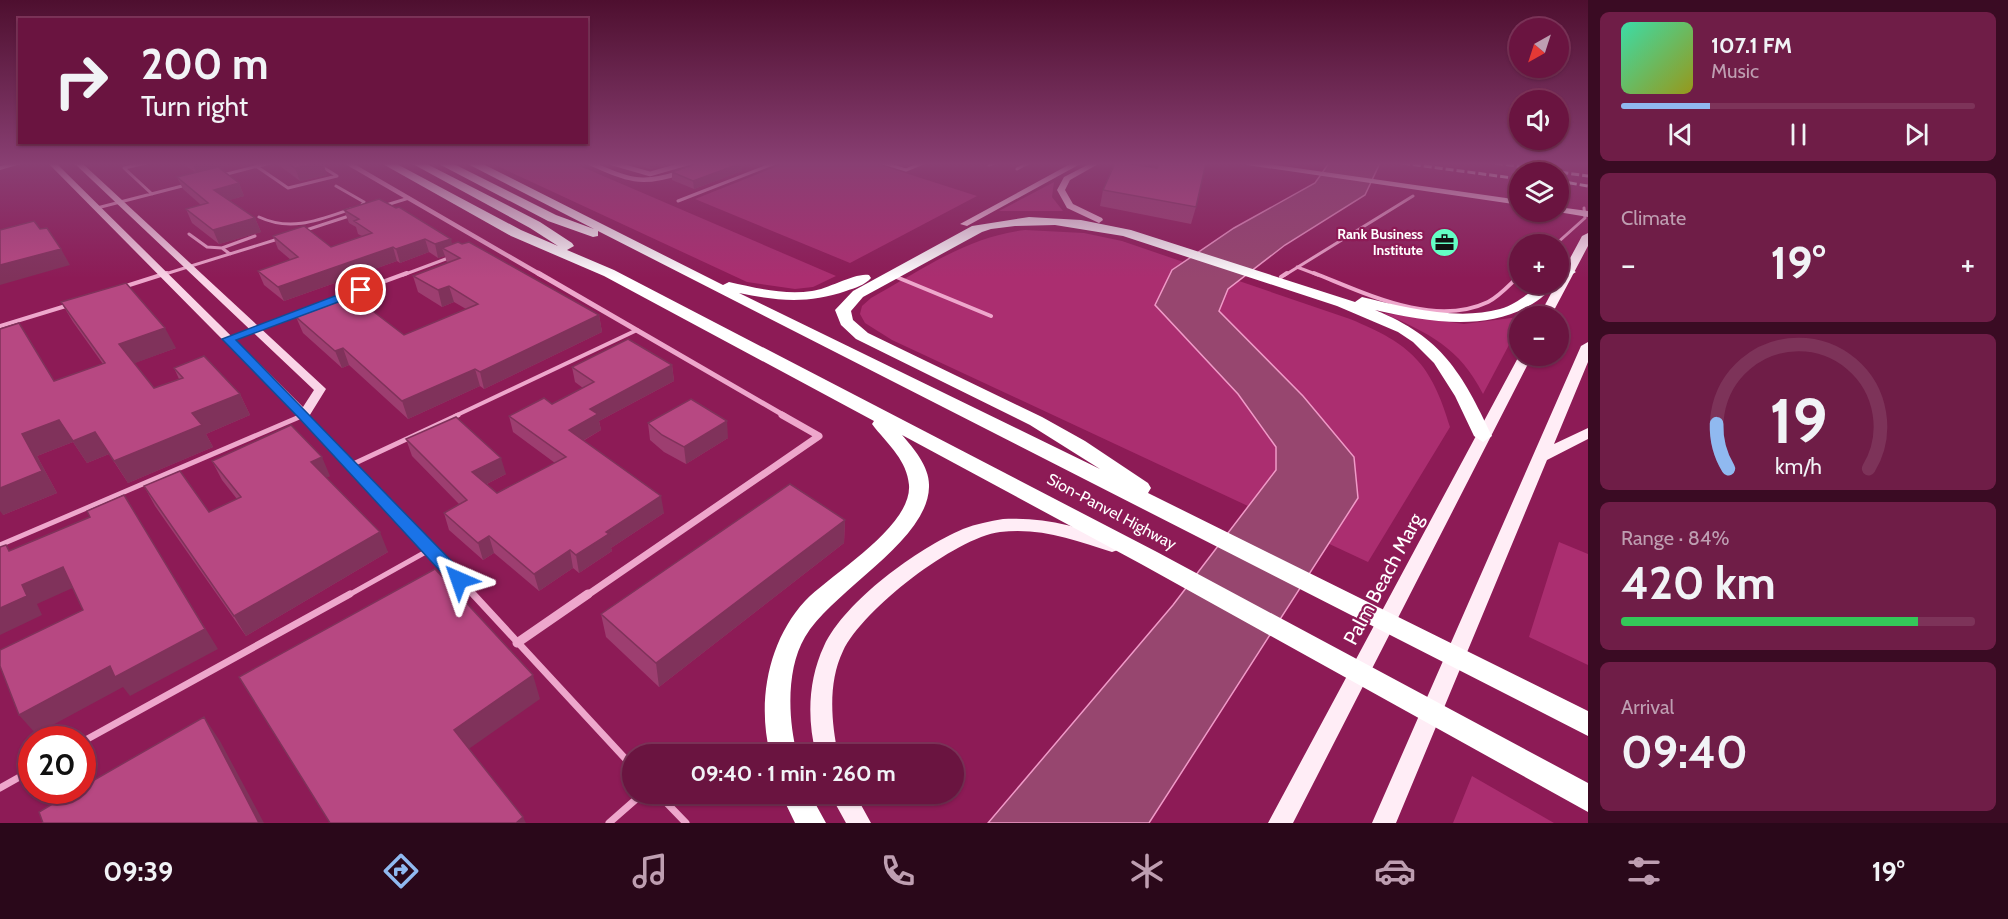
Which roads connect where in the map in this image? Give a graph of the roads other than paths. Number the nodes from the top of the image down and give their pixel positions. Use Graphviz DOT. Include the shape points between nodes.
graph roads {
  1 [pos="90,201"];
  2 [pos="361,201"];
  3 [pos="397,201"];
  4 [pos="415,201"];
  5 [pos="458,201"];
  6 [pos="490,201"];
  7 [pos="519,201"];
  8 [pos="551,201"];
  9 [pos="1013,201"];
  10 [pos="1067,201"];
  11 [pos="1404,201"];
  12 [pos="120,202"];
  13 [pos="378,207"];
  14 [pos="1569,207"];
  15 [pos="97,208"];
  16 [pos="368,210"];
  17 [pos="1569,210"];
  18 [pos="1587,211"];
  19 [pos="260,217"];
  20 [pos="321,218"];
  21 [pos="1099,220"];
  22 [pos="328,223"];
  23 [pos="971,226"];
  24 [pos="295,233"];
  25 [pos="1137,233"];
  26 [pos="189,234"];
  27 [pos="1568,234"];
  28 [pos="255,236"];
  29 [pos="1588,236"];
  30 [pos="284,237"];
  31 [pos="489,243"];
  32 [pos="478,247"];
  33 [pos="222,248"];
  34 [pos="230,254"];
  35 [pos="455,255"];
  36 [pos="651,255"];
  37 [pos="189,267"];
  38 [pos="1298,267"];
  39 [pos="1569,267"];
  40 [pos="609,273"];
  41 [pos="164,274"];
  42 [pos="1262,274"];
  43 [pos="892,275"];
  44 [pos="1281,277"];
  45 [pos="698,278"];
  46 [pos="1509,284"];
  47 [pos="120,288"];
  48 [pos="1537,294"];
  49 [pos="76,302"];
  50 [pos="992,316"];
  51 [pos="0,326"];
  52 [pos="255,328"];
  53 [pos="637,330"];
  54 [pos="228,339"];
  55 [pos="1588,346"];
  56 [pos="1519,366"];
  57 [pos="855,402"];
  58 [pos="304,415"];
  59 [pos="1588,433"];
  60 [pos="1483,436"];
  61 [pos="1540,457"];
  62 [pos="351,465"];
  63 [pos="1184,519"];
  64 [pos="0,545"];
  65 [pos="431,549"];
  66 [pos="1149,558"];
  67 [pos="517,643"];
  68 [pos="1588,724"];
  69 [pos="96,734"];
  70 [pos="780,744"];
  71 [pos="824,744"];
  72 [pos="622,755"];
  73 [pos="18,778"];
  74 [pos="0,788"];
  75 [pos="1588,798"];
  76 [pos="631,804"];
  77 [pos="668,804"];
  78 [pos="801,804"];
  79 [pos="848,804"];
  80 [pos="609,823"];
  81 [pos="686,823"];
  82 [pos="811,823"];
  83 [pos="859,823"];
  84 [pos="1280,823"];
  85 [pos="1384,823"];
  1 -- 15 [label="street"];
  2 -- 20 [label="lane" via="365,204"];
  3 -- 13 [label="lane"];
  4 -- 31 [label="street"];
  5 -- 40 [label="highway" via="516,233"];
  6 -- 40 [label="highway"];
  7 -- 36 [label="highway"];
  8 -- 36 [label="highway"];
  9 -- 23 [label="street"];
  10 -- 21 [label="street"];
  11 -- 38 [label="lane"];
  12 -- 15 [label="lane"];
  12 -- 37 [label="street"];
  14 -- 18 [label="street"];
  15 -- 41 [label="street"];
  16 -- 22 [label="lane"];
  17 -- 18 [label="street"];
  18 -- 27 [label="lane" via="1582,222"];
  19 -- 20 [label="lane" via="281,227"];
  20 -- 22 [label="lane"];
  21 -- 23 [label="highway" via="1015,215 991,217"];
  21 -- 25 [label="highway"];
  22 -- 24 [label="lane"];
  23 -- 25 [label="highway" via="1054,221"];
  23 -- 43 [label="highway"];
  23 -- 45 [label="highway" via="821,296 780,297"];
  25 -- 42 [label="highway"];
  26 -- 33 [label="lane" via="207,247"];
  28 -- 33 [label="lane"];
  29 -- 39 [label="main road"];
  30 -- 34 [label="lane"];
  31 -- 32 [label="lane"];
  31 -- 53 [label="street"];
  33 -- 34 [label="lane"];
  34 -- 37 [label="lane"];
  35 -- 52 [label="lane"];
  36 -- 45 [label="highway, Sion-Panvel Highway"];
  37 -- 41 [label="lane"];
  37 -- 52 [label="street"];
  38 -- 44 [label="lane"];
  38 -- 46 [label="lane" via="1396,302 1447,310 1472,308 1489,301"];
  40 -- 57 [label="highway, Sion-Panvel Highway"];
  41 -- 47 [label="lane"];
  41 -- 54 [label="street"];
  42 -- 44 [label="highway"];
  42 -- 60 [label="highway" via="1417,337 1451,372"];
  43 -- 50 [label="lane"];
  43 -- 63 [label="highway" via="845,305 844,316 853,329 1078,445"];
  44 -- 48 [label="highway" via="1342,297 1406,311 1472,317 1517,308"];
  45 -- 63 [label="highway, Sion-Panvel Highway"];
  49 -- 51 [label="lane"];
  52 -- 54 [label="lane"];
  52 -- 58 [label="street" via="320,389"];
  53 -- 62 [label="lane"];
  53 -- 67 [label="street" via="819,436"];
  54 -- 58 [label="street"];
  55 -- 61 [label="main road"];
  56 -- 60 [label="main road, Palm Beach Marg"];
  57 -- 66 [label="highway, Sion-Panvel Highway"];
  57 -- 70 [label="highway" via="900,441 914,460 920,478 919,494 913,511 898,530 814,607 794,634 779,687"];
  58 -- 62 [label="lane"];
  58 -- 64 [label="lane"];
  59 -- 61 [label="main road"];
  60 -- 84 [label="main road, Palm Beach Marg"];
  61 -- 85 [label="main road"];
  62 -- 65 [label="lane"];
  63 -- 68 [label="highway, Sion-Panvel Highway"];
  65 -- 67 [label="lane"];
  65 -- 69 [label="lane"];
  66 -- 71 [label="main road" via="1074,531 1037,525 984,528 960,537 937,551 854,620 834,646 825,676"];
  66 -- 75 [label="highway, Sion-Panvel Highway"];
  67 -- 72 [label="lane"];
  73 -- 74 [label="lane"];
  76 -- 80 [label="lane"];
  77 -- 81 [label="lane"];
  78 -- 82 [label="highway"];
  79 -- 83 [label="main road"];
}
